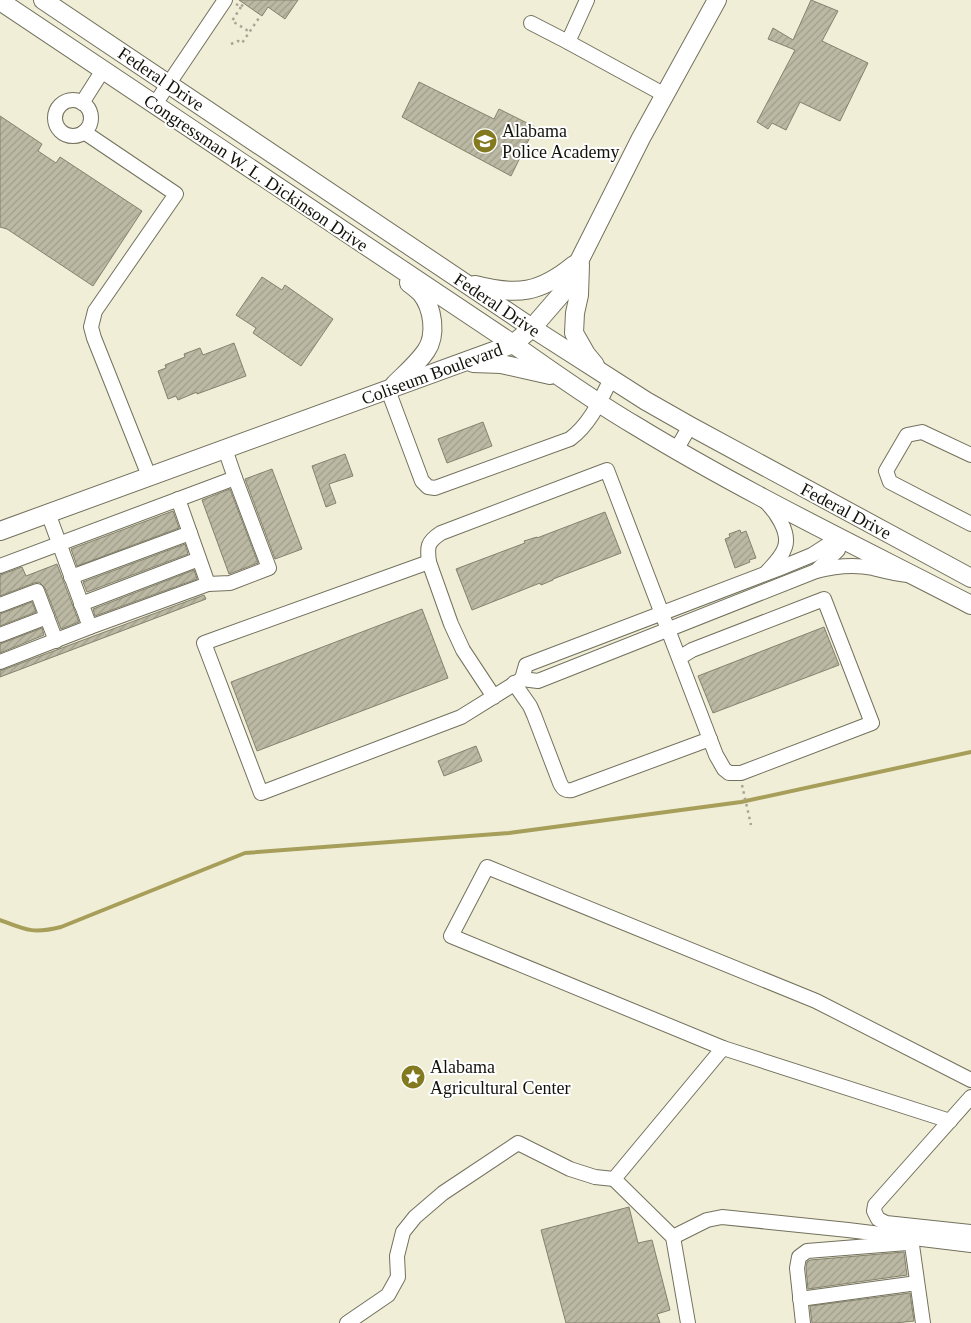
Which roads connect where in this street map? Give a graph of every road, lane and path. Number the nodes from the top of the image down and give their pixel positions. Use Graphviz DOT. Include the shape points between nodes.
graph roads {
  1 [pos="43,0"];
  2 [pos="225,0"];
  3 [pos="231,0"];
  4 [pos="246,0"];
  5 [pos="586,0"];
  6 [pos="717,0"];
  7 [pos="0,2"];
  8 [pos="241,7"];
  9 [pos="261,15"];
  10 [pos="531,23"];
  11 [pos="250,32"];
  12 [pos="568,42"];
  13 [pos="231,44"];
  14 [pos="102,70"];
  15 [pos="169,85"];
  16 [pos="665,95"];
  17 [pos="82,102"];
  18 [pos="154,104"];
  19 [pos="84,132"];
  20 [pos="379,255"];
  21 [pos="580,260"];
  22 [pos="462,282"];
  23 [pos="532,328"];
  24 [pos="513,344"];
  25 [pos="462,362"];
  26 [pos="607,377"];
  27 [pos="560,378"];
  28 [pos="388,390"];
  29 [pos="599,403"];
  30 [pos="690,426"];
  31 [pos="225,449"];
  32 [pos="676,450"];
  33 [pos="971,456"];
  34 [pos="149,476"];
  35 [pos="235,478"];
  36 [pos="758,494"];
  37 [pos="178,500"];
  38 [pos="48,513"];
  39 [pos="852,515"];
  40 [pos="971,524"];
  41 [pos="0,531"];
  42 [pos="190,533"];
  43 [pos="840,537"];
  44 [pos="59,543"];
  45 [pos="199,559"];
  46 [pos="429,562"];
  47 [pos="0,566"];
  48 [pos="816,571"];
  49 [pos="764,575"];
  50 [pos="913,575"];
  51 [pos="72,577"];
  52 [pos="971,578"];
  53 [pos="208,584"];
  54 [pos="81,604"];
  55 [pos="0,605"];
  56 [pos="971,605"];
  57 [pos="662,614"];
  58 [pos="47,617"];
  59 [pos="90,627"];
  60 [pos="668,630"];
  61 [pos="0,635"];
  62 [pos="56,641"];
  63 [pos="679,658"];
  64 [pos="0,662"];
  65 [pos="518,681"];
  66 [pos="494,697"];
  67 [pos="710,739"];
  68 [pos="743,790"];
  69 [pos="751,825"];
  70 [pos="723,1048"];
  71 [pos="971,1080"];
  72 [pos="971,1098"];
  73 [pos="950,1121"];
  74 [pos="614,1179"];
  75 [pos="971,1232"];
  76 [pos="673,1237"];
  77 [pos="912,1240"];
  78 [pos="971,1245"];
  79 [pos="917,1283"];
  80 [pos="800,1299"];
  81 [pos="347,1323"];
  82 [pos="688,1323"];
  83 [pos="803,1323"];
  84 [pos="923,1323"];
  1 -- 15 [label="main road, Federal Drive"];
  2 -- 15 [label="street"];
  3 -- 8 [label="path"];
  4 -- 8 [label="path"];
  5 -- 12 [label="street"];
  6 -- 16 [label="main road, Coliseum Boulevard"];
  7 -- 14 [label="main road, Congressman W. L. Dickinson Drive"];
  8 -- 11 [label="path" via="232,21"];
  9 -- 11 [label="path"];
  10 -- 12 [label="street"];
  11 -- 13 [label="path" via="242,43"];
  12 -- 16 [label="street"];
  14 -- 17 [label="street"];
  14 -- 18 [label="main road, Congressman W. L. Dickinson Drive"];
  15 -- 18 [label="street"];
  15 -- 22 [label="main road, Federal Drive"];
  16 -- 21 [label="main road, Coliseum Boulevard"];
  17 -- 19 [label="street" via="90,116 90,124"];
  17 -- 19 [label="street" via="69,100 62,103 55,121 68,136"];
  18 -- 20 [label="main road, Congressman W. L. Dickinson Drive"];
  19 -- 34 [label="street" via="176,194 95,311 92,321 94,338"];
  20 -- 24 [label="main road, Congressman W. L. Dickinson Drive"];
  20 -- 28 [label="main road" via="422,294 431,314 432,328 427,350"];
  21 -- 22 [label="main road" via="559,278 529,291 503,292"];
  21 -- 23 [label="main road, Coliseum Boulevard" via="564,290"];
  21 -- 26 [label="main road" via="574,333 586,354"];
  22 -- 23 [label="main road, Federal Drive"];
  23 -- 24 [label="main road, Coliseum Boulevard"];
  23 -- 26 [label="main road, Federal Drive"];
  24 -- 25 [label="main road, Coliseum Boulevard"];
  24 -- 27 [label="main road, Federal Drive"];
  25 -- 27 [label="main road" via="501,364"];
  25 -- 28 [label="main road, Coliseum Boulevard"];
  26 -- 29 [label="street"];
  26 -- 30 [label="main road, Federal Drive"];
  27 -- 29 [label="main road, Federal Drive"];
  28 -- 29 [label="street" via="422,481 434,488 570,439 580,431"];
  28 -- 31 [label="main road, Coliseum Boulevard"];
  29 -- 32 [label="main road, Federal Drive"];
  30 -- 32 [label="street"];
  30 -- 39 [label="main road, Federal Drive"];
  31 -- 34 [label="main road, Coliseum Boulevard"];
  31 -- 35 [label="street"];
  32 -- 36 [label="main road, Federal Drive"];
  33 -- 40 [label="street" via="922,432 907,435 886,471 890,482"];
  34 -- 38 [label="main road, Coliseum Boulevard"];
  35 -- 37 [label="street"];
  35 -- 53 [label="street" via="269,568 230,583"];
  36 -- 43 [label="main road, Federal Drive"];
  36 -- 49 [label="street" via="776,512 786,546"];
  37 -- 42 [label="street"];
  37 -- 44 [label="street"];
  38 -- 41 [label="main road, Coliseum Boulevard"];
  38 -- 44 [label="street"];
  39 -- 43 [label="main road"];
  39 -- 52 [label="main road, Federal Drive"];
  42 -- 45 [label="street"];
  42 -- 51 [label="street"];
  43 -- 48 [label="street" via="838,550"];
  43 -- 49 [label="street" via="812,555"];
  43 -- 50 [label="main road, Federal Drive"];
  44 -- 47 [label="street"];
  44 -- 51 [label="street"];
  45 -- 53 [label="street"];
  45 -- 54 [label="street"];
  46 -- 57 [label="street" via="427,548 432,538 440,533 607,470"];
  46 -- 66 [label="street" via="459,641"];
  46 -- 66 [label="street" via="204,644 260,793 461,717"];
  48 -- 50 [label="street" via="851,566"];
  48 -- 60 [label="street"];
  49 -- 57 [label="street"];
  50 -- 56 [label="main road, Federal Drive"];
  51 -- 54 [label="street"];
  53 -- 59 [label="street"];
  54 -- 59 [label="street"];
  55 -- 58 [label="street" via="37,591"];
  57 -- 60 [label="street"];
  57 -- 65 [label="street" via="526,665"];
  58 -- 61 [label="street"];
  58 -- 62 [label="street"];
  59 -- 62 [label="street"];
  60 -- 63 [label="street"];
  60 -- 65 [label="street" via="538,681"];
  62 -- 64 [label="street"];
  63 -- 67 [label="street"];
  63 -- 67 [label="street" via="692,650 824,599 872,723 735,774 724,769"];
  65 -- 66 [label="street"];
  65 -- 67 [label="street" via="560,783 567,791"];
  68 -- 69 [label="path"];
  70 -- 71 [label="street" via="451,936 487,867 816,1000"];
  70 -- 73 [label="street"];
  70 -- 74 [label="street"];
  72 -- 73 [label="street"];
  73 -- 75 [label="street" via="875,1205 874,1211 878,1219 886,1223"];
  74 -- 76 [label="street"];
  74 -- 81 [label="street" via="570,1169 518,1143 443,1193 415,1217 403,1232 397,1256 398,1277 388,1295"];
  76 -- 77 [label="street" via="707,1220 722,1217"];
  76 -- 82 [label="street"];
  77 -- 78 [label="street"];
  77 -- 79 [label="street"];
  77 -- 80 [label="street" via="807,1251 799,1256 797,1268"];
  79 -- 80 [label="street"];
  79 -- 84 [label="street"];
  80 -- 83 [label="street"];
}
